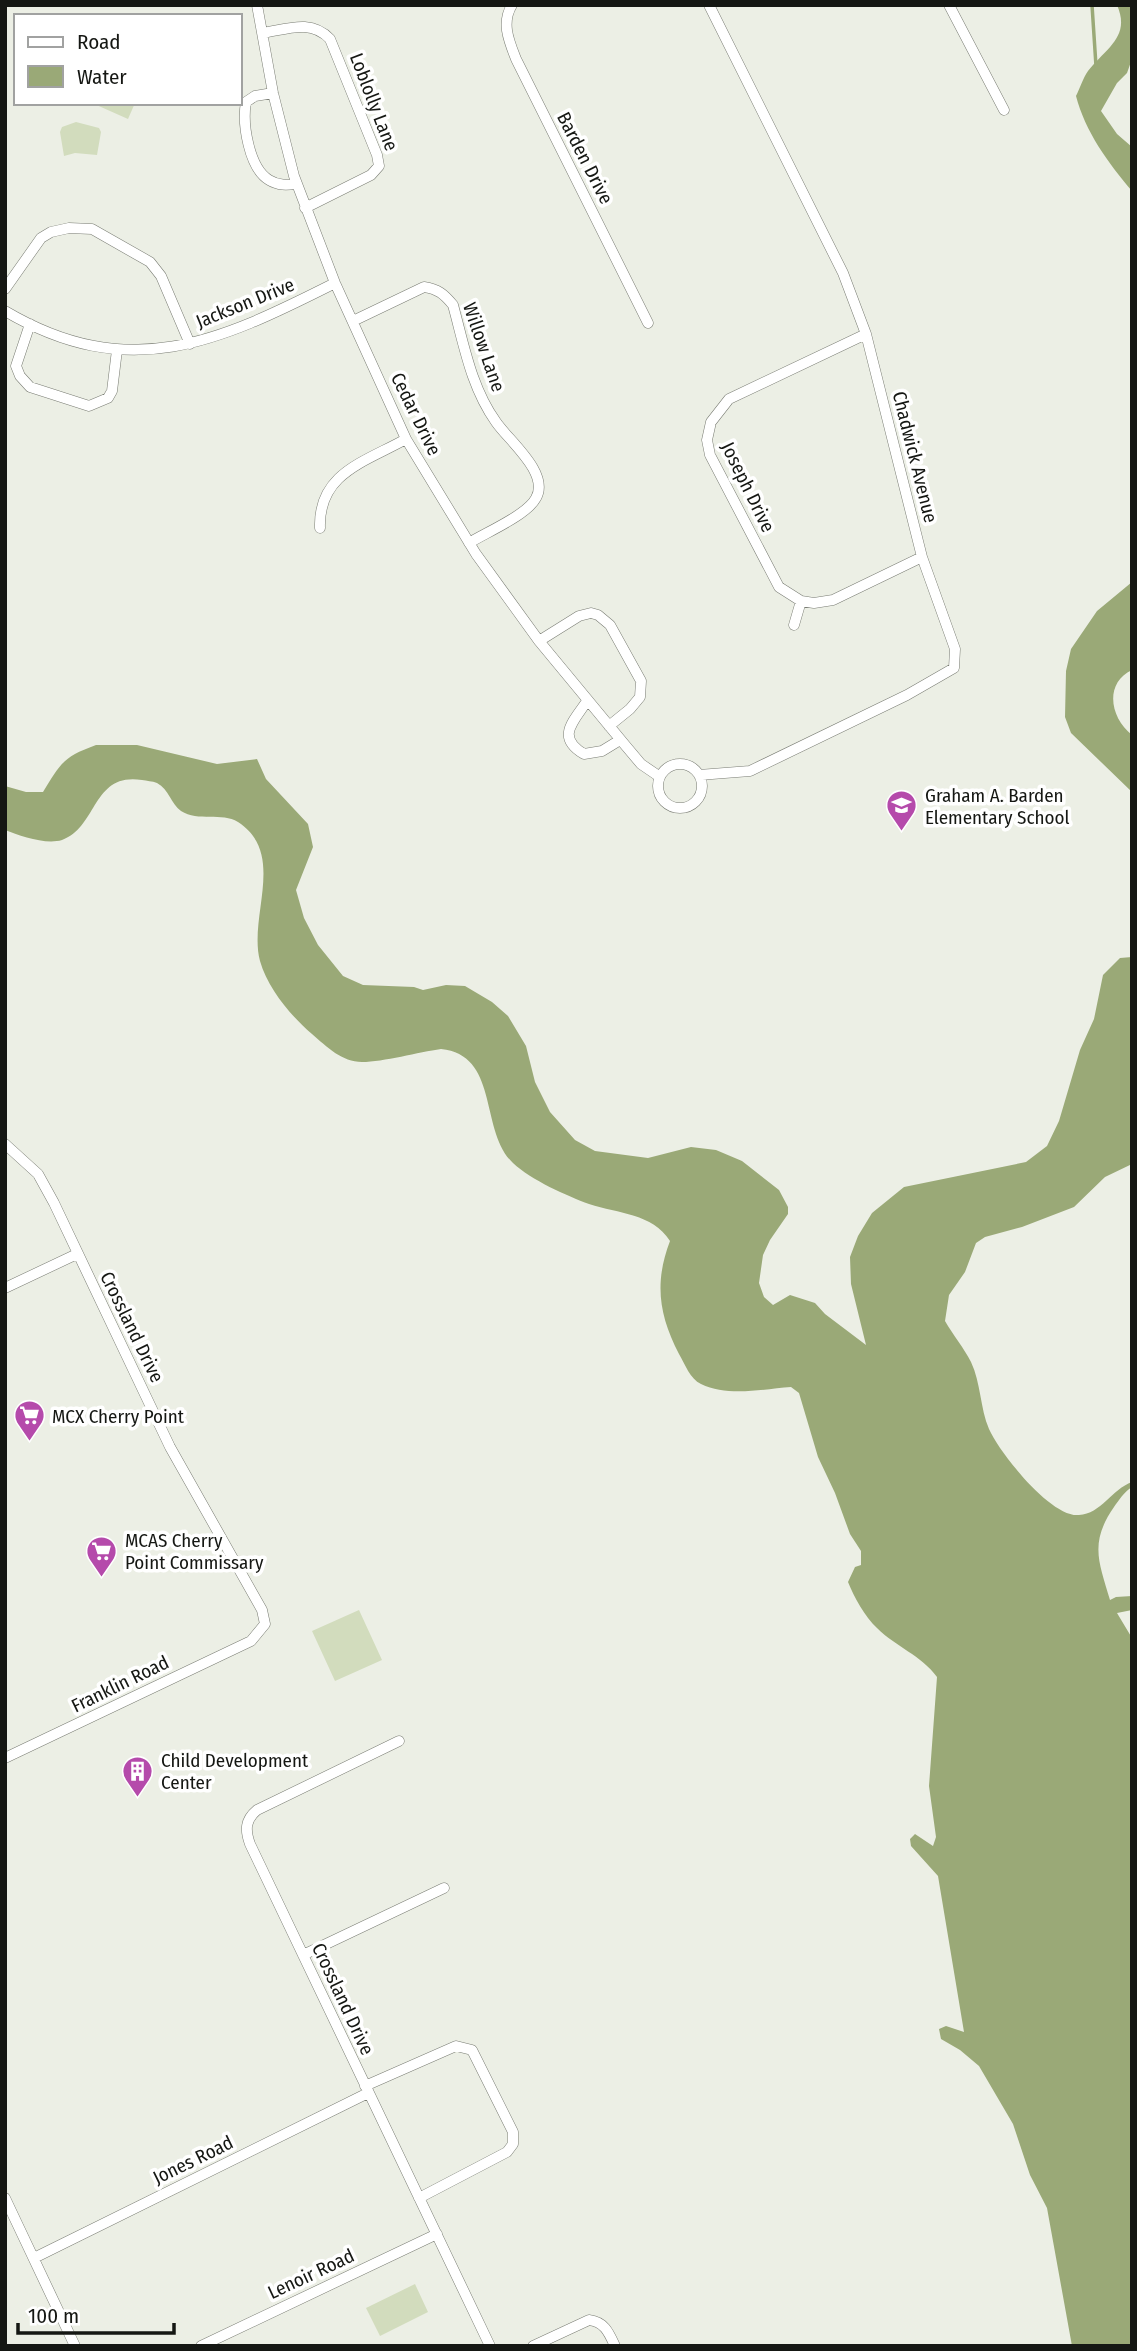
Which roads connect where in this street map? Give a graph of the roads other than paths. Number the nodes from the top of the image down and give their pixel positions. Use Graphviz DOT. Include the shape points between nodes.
graph roads {
  1 [pos="257,5"];
  2 [pos="512,5"];
  3 [pos="709,5"];
  4 [pos="949,5"];
  5 [pos="263,33"];
  6 [pos="273,93"];
  7 [pos="1004,110"];
  8 [pos="297,184"];
  9 [pos="305,208"];
  10 [pos="335,283"];
  11 [pos="5,289"];
  12 [pos="5,311"];
  13 [pos="353,321"];
  14 [pos="648,323"];
  15 [pos="30,324"];
  16 [pos="866,334"];
  17 [pos="190,344"];
  18 [pos="117,350"];
  19 [pos="407,439"];
  20 [pos="320,528"];
  21 [pos="469,542"];
  22 [pos="922,557"];
  23 [pos="801,601"];
  24 [pos="794,625"];
  25 [pos="539,641"];
  26 [pos="587,701"];
  27 [pos="608,726"];
  28 [pos="620,740"];
  29 [pos="699,775"];
  30 [pos="660,777"];
  31 [pos="5,1144"];
  32 [pos="77,1254"];
  33 [pos="5,1288"];
  34 [pos="251,1641"];
  35 [pos="399,1741"];
  36 [pos="5,1758"];
  37 [pos="444,1888"];
  38 [pos="303,1955"];
  39 [pos="366,2090"];
  40 [pos="5,2198"];
  41 [pos="419,2198"];
  42 [pos="437,2234"];
  43 [pos="34,2258"];
  44 [pos="75,2346"];
  45 [pos="201,2346"];
  46 [pos="490,2346"];
  47 [pos="533,2346"];
  48 [pos="615,2346"];
  1 -- 5 [label="street, Cedar Drive"];
  2 -- 14 [label="street, Barden Drive" via="506,23 516,59"];
  3 -- 16 [label="street, Chadwick Avenue" via="843,273"];
  4 -- 7 [label="street"];
  5 -- 6 [label="street, Cedar Drive"];
  5 -- 9 [label="street, Loblolly Lane" via="310,26 330,39 377,155 379,166 371,175"];
  6 -- 8 [label="street, Cedar Drive"];
  6 -- 8 [label="street" via="246,102 243,117 249,148 260,173 269,180 282,186"];
  8 -- 9 [label="street, Cedar Drive"];
  9 -- 10 [label="street, Cedar Drive"];
  10 -- 13 [label="street, Cedar Drive"];
  10 -- 17 [label="street, Jackson Drive" via="244,326"];
  11 -- 17 [label="street" via="41,238 69,228 92,229 150,262 161,275"];
  12 -- 15 [label="street, Jackson Drive"];
  13 -- 19 [label="street, Cedar Drive"];
  13 -- 21 [label="street, Willow Lane" via="424,287 445,295 453,305 479,394 540,481 538,496 529,507"];
  15 -- 18 [label="street, Jackson Drive" via="76,342"];
  15 -- 18 [label="street" via="16,366 20,376 30,387 89,406 108,398 112,391"];
  16 -- 22 [label="street, Chadwick Avenue"];
  16 -- 23 [label="street, Joseph Drive" via="729,399 711,422 706,440 779,587"];
  17 -- 18 [label="street, Jackson Drive"];
  19 -- 20 [label="street" via="339,476 325,492"];
  19 -- 21 [label="street, Cedar Drive"];
  21 -- 25 [label="street, Cedar Drive"];
  22 -- 23 [label="street" via="833,600"];
  22 -- 29 [label="street, Chadwick Avenue" via="955,649 954,668 750,771"];
  23 -- 24 [label="street"];
  25 -- 26 [label="street, Cedar Drive"];
  25 -- 27 [label="street" via="579,615 598,615 610,625 640,681 640,696"];
  26 -- 27 [label="street, Cedar Drive"];
  26 -- 28 [label="street" via="568,731 575,749 584,754 602,751"];
  27 -- 28 [label="street, Cedar Drive"];
  28 -- 30 [label="street, Cedar Drive"];
  29 -- 30 [label="street" via="691,767 677,764"];
  29 -- 30 [label="street, Cedar Drive" via="699,798 681,808 662,799"];
  31 -- 32 [label="street, Crossland Drive" via="38,1174"];
  32 -- 33 [label="street"];
  32 -- 34 [label="street, Crossland Drive" via="170,1447 262,1609 265,1624"];
  34 -- 36 [label="street, Franklin Road"];
  35 -- 38 [label="street, Crossland Drive" via="257,1810 247,1822 250,1844"];
  37 -- 38 [label="street"];
  38 -- 39 [label="street, Crossland Drive"];
  39 -- 41 [label="street, Crossland Drive"];
  39 -- 41 [label="street, Jones Road" via="456,2046 465,2048 472,2050 513,2132 507,2152"];
  39 -- 43 [label="street, Jones Road"];
  40 -- 43 [label="street"];
  41 -- 42 [label="street, Crossland Drive"];
  42 -- 45 [label="street, Lenoir Road"];
  42 -- 46 [label="street, Crossland Drive"];
  43 -- 44 [label="street"];
  47 -- 48 [label="street" via="589,2320 607,2329"];
}
